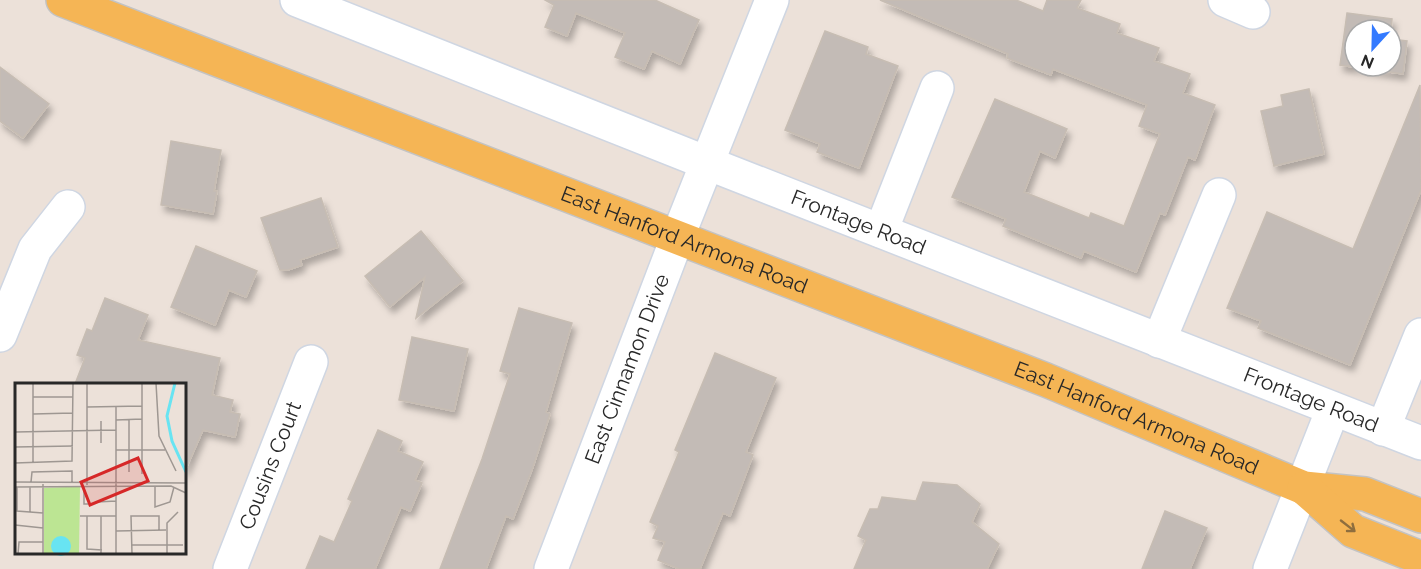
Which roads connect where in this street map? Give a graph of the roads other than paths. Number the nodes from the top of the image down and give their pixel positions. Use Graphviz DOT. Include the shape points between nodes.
graph roads {
  1 [pos="63,0"];
  2 [pos="297,0"];
  3 [pos="772,0"];
  4 [pos="937,88"];
  5 [pos="707,163"];
  6 [pos="1219,195"];
  7 [pos="68,207"];
  8 [pos="881,231"];
  9 [pos="678,236"];
  10 [pos="0,335"];
  11 [pos="1421,335"];
  12 [pos="1159,341"];
  13 [pos="311,362"];
  14 [pos="1333,409"];
  15 [pos="1383,429"];
  16 [pos="1421,443"];
  17 [pos="1304,488"];
  18 [pos="1421,516"];
  19 [pos="1421,558"];
  20 [pos="230,569"];
  21 [pos="551,569"];
  22 [pos="1270,569"];
  1 -- 9 [label="main road, East Hanford Armona Road"];
  2 -- 5 [label="street, Frontage Road"];
  3 -- 5 [label="street, East Cinnamon Drive"];
  4 -- 8 [label="street"];
  5 -- 8 [label="street, Frontage Road"];
  5 -- 9 [label="street, East Cinnamon Drive"];
  6 -- 12 [label="street"];
  7 -- 10 [label="street" via="35,249"];
  8 -- 12 [label="street, Frontage Road"];
  9 -- 17 [label="main road, East Hanford Armona Road" via="1046,380"];
  9 -- 21 [label="street, East Cinnamon Drive"];
  11 -- 15 [label="street"];
  12 -- 14 [label="street, Frontage Road"];
  13 -- 20 [label="street, Cousins Court"];
  14 -- 15 [label="street, Frontage Road"];
  14 -- 17 [label="street"];
  15 -- 16 [label="street, Frontage Road"];
  17 -- 18 [label="main road, East Hanford Armona Road" via="1365,494"];
  17 -- 19 [label="main road, East Hanford Armona Road, one-way" via="1353,531"];
  17 -- 22 [label="street"];
}
